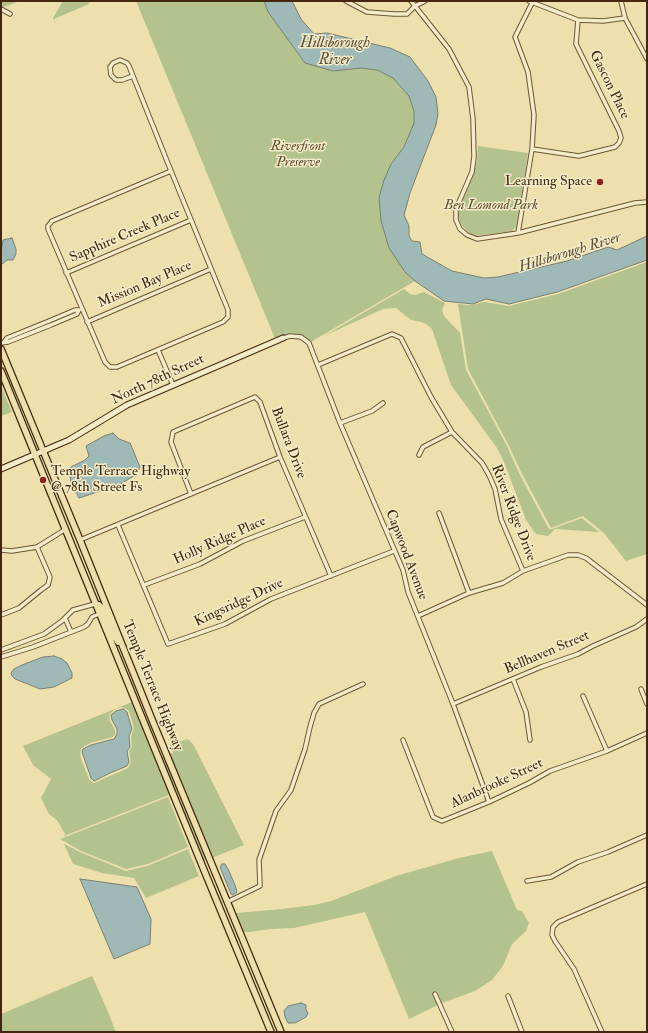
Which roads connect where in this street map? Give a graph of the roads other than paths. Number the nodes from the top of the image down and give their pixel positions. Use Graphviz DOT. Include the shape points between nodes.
graph roads {
  1 [pos="346,1"];
  2 [pos="411,1"];
  3 [pos="425,1"];
  4 [pos="621,1"];
  5 [pos="531,2"];
  6 [pos="415,6"];
  7 [pos="1,8"];
  8 [pos="10,14"];
  9 [pos="625,18"];
  10 [pos="578,20"];
  11 [pos="647,59"];
  12 [pos="133,76"];
  13 [pos="532,149"];
  14 [pos="171,170"];
  15 [pos="647,202"];
  16 [pos="191,220"];
  17 [pos="518,233"];
  18 [pos="211,269"];
  19 [pos="66,273"];
  20 [pos="80,310"];
  21 [pos="87,322"];
  22 [pos="283,338"];
  23 [pos="3,343"];
  24 [pos="1,349"];
  25 [pos="158,350"];
  26 [pos="318,365"];
  27 [pos="1,371"];
  28 [pos="173,385"];
  29 [pos="383,403"];
  30 [pos="340,423"];
  31 [pos="452,432"];
  32 [pos="44,451"];
  33 [pos="36,455"];
  34 [pos="419,455"];
  35 [pos="280,458"];
  36 [pos="1,469"];
  37 [pos="191,494"];
  38 [pos="439,513"];
  39 [pos="305,517"];
  40 [pos="118,525"];
  41 [pos="66,529"];
  42 [pos="80,540"];
  43 [pos="72,544"];
  44 [pos="37,547"];
  45 [pos="1,550"];
  46 [pos="394,551"];
  47 [pos="523,571"];
  48 [pos="331,576"];
  49 [pos="144,585"];
  50 [pos="469,593"];
  51 [pos="95,604"];
  52 [pos="647,605"];
  53 [pos="99,614"];
  54 [pos="1,615"];
  55 [pos="418,616"];
  56 [pos="65,618"];
  57 [pos="647,619"];
  58 [pos="71,632"];
  59 [pos="123,647"];
  60 [pos="1,650"];
  61 [pos="1,657"];
  62 [pos="513,679"];
  63 [pos="363,684"];
  64 [pos="641,689"];
  65 [pos="583,696"];
  66 [pos="453,704"];
  67 [pos="647,704"];
  68 [pos="153,722"];
  69 [pos="145,726"];
  70 [pos="647,733"];
  71 [pos="403,740"];
  72 [pos="530,740"];
  73 [pos="608,751"];
  74 [pos="489,802"];
  75 [pos="647,835"];
  76 [pos="210,861"];
  77 [pos="202,865"];
  78 [pos="527,882"];
  79 [pos="647,884"];
  80 [pos="227,902"];
  81 [pos="435,994"];
  82 [pos="508,996"];
  83 [pos="271,1032"];
  84 [pos="281,1032"];
  85 [pos="452,1032"];
  86 [pos="522,1032"];
  87 [pos="602,1032"];
  1 -- 6 [label="street" via="367,12 394,14 407,14"];
  2 -- 6 [label="street"];
  3 -- 6 [label="street"];
  4 -- 9 [label="street"];
  5 -- 10 [label="street"];
  5 -- 13 [label="street" via="515,37 528,72 534,115"];
  6 -- 17 [label="street" via="449,49 469,87 474,157 472,172 456,210 456,220 460,229 477,239"];
  7 -- 8 [label="street"];
  9 -- 10 [label="street" via="603,21"];
  9 -- 11 [label="street"];
  10 -- 13 [label="street, Gascon Place" via="576,44 621,138 615,147 579,156"];
  12 -- 12 [label="street" via="124,61 116,61 110,67 111,75 116,80"];
  12 -- 14 [label="street"];
  13 -- 17 [label="street"];
  14 -- 16 [label="street"];
  14 -- 19 [label="street" via="50,223 48,229"];
  15 -- 17 [label="street"];
  16 -- 18 [label="street"];
  16 -- 19 [label="street, Sapphire Creek Place"];
  18 -- 21 [label="street, Mission Bay Place"];
  18 -- 25 [label="street" via="228,310 226,320"];
  19 -- 20 [label="street"];
  20 -- 21 [label="street"];
  20 -- 23 [label="street" via="77,314"];
  21 -- 25 [label="street" via="110,367 117,367"];
  22 -- 26 [label="street, Capwood Avenue" via="301,337 309,342"];
  22 -- 28 [label="street, North 78th Street"];
  24 -- 32 [label="main road, Temple Terrace Highway"];
  25 -- 28 [label="street"];
  26 -- 30 [label="street, Capwood Avenue"];
  26 -- 31 [label="street, River Ridge Drive" via="392,334 402,338 431,397"];
  27 -- 33 [label="main road, Temple Terrace Highway"];
  28 -- 32 [label="street, North 78th Street" via="127,405 69,440"];
  29 -- 30 [label="street" via="372,411"];
  30 -- 46 [label="street, Capwood Avenue"];
  31 -- 34 [label="street" via="423,447"];
  31 -- 47 [label="street, River Ridge Drive" via="482,463 489,475 495,489 501,519"];
  32 -- 33 [label="street, North 78th Street"];
  32 -- 42 [label="main road, Temple Terrace Highway"];
  33 -- 36 [label="street, North 78th Street"];
  33 -- 41 [label="main road, Temple Terrace Highway"];
  35 -- 37 [label="street"];
  35 -- 37 [label="street, Bullara Drive" via="260,402 255,397 173,432 170,442"];
  35 -- 39 [label="street, Bullara Drive"];
  37 -- 40 [label="street"];
  38 -- 50 [label="street"];
  39 -- 48 [label="street, Bullara Drive"];
  39 -- 49 [label="street, Holly Ridge Place" via="243,541 200,564"];
  40 -- 42 [label="street"];
  40 -- 49 [label="street, Kingsridge Drive"];
  41 -- 43 [label="main road, Temple Terrace Highway"];
  41 -- 44 [label="street"];
  42 -- 43 [label="main road"];
  42 -- 59 [label="main road, Temple Terrace Highway"];
  43 -- 51 [label="main road, Temple Terrace Highway"];
  44 -- 45 [label="street"];
  44 -- 54 [label="street" via="50,577 48,585 19,608"];
  46 -- 48 [label="street, Kingsridge Drive"];
  46 -- 55 [label="street, Capwood Avenue"];
  47 -- 50 [label="street" via="503,583"];
  47 -- 52 [label="street" via="568,555 578,555 586,558"];
  48 -- 49 [label="street, Kingsridge Drive" via="271,599 226,624 168,644"];
  50 -- 55 [label="street"];
  51 -- 53 [label="main road, Temple Terrace Highway"];
  51 -- 56 [label="street" via="73,610"];
  51 -- 59 [label="main road" via="101,606 113,634"];
  53 -- 58 [label="street" via="92,617 84,627"];
  53 -- 69 [label="main road, Temple Terrace Highway"];
  55 -- 66 [label="street, Capwood Avenue"];
  56 -- 58 [label="street"];
  56 -- 60 [label="street" via="44,634"];
  57 -- 62 [label="street, Bellhaven Street" via="636,627 578,654"];
  58 -- 61 [label="street"];
  59 -- 68 [label="main road, Temple Terrace Highway"];
  62 -- 66 [label="street, Bellhaven Street"];
  62 -- 72 [label="street" via="526,712"];
  63 -- 80 [label="street" via="319,704 291,790 276,811 259,860 260,886"];
  64 -- 67 [label="street"];
  65 -- 73 [label="street"];
  66 -- 74 [label="street, Capwood Avenue"];
  68 -- 69 [label="main road"];
  68 -- 76 [label="main road, Temple Terrace Highway"];
  69 -- 77 [label="main road, Temple Terrace Highway"];
  70 -- 73 [label="street, Alanbrooke Street"];
  71 -- 74 [label="street, Alanbrooke Street" via="433,817 442,822"];
  73 -- 74 [label="street, Alanbrooke Street" via="550,771 529,784"];
  75 -- 78 [label="street" via="578,862 550,877"];
  76 -- 77 [label="main road"];
  76 -- 80 [label="main road, Temple Terrace Highway"];
  77 -- 83 [label="main road, Temple Terrace Highway"];
  79 -- 87 [label="street" via="558,922 553,927 552,935 574,969"];
  80 -- 84 [label="main road, Temple Terrace Highway"];
  81 -- 85 [label="street"];
  82 -- 86 [label="street"];
}
